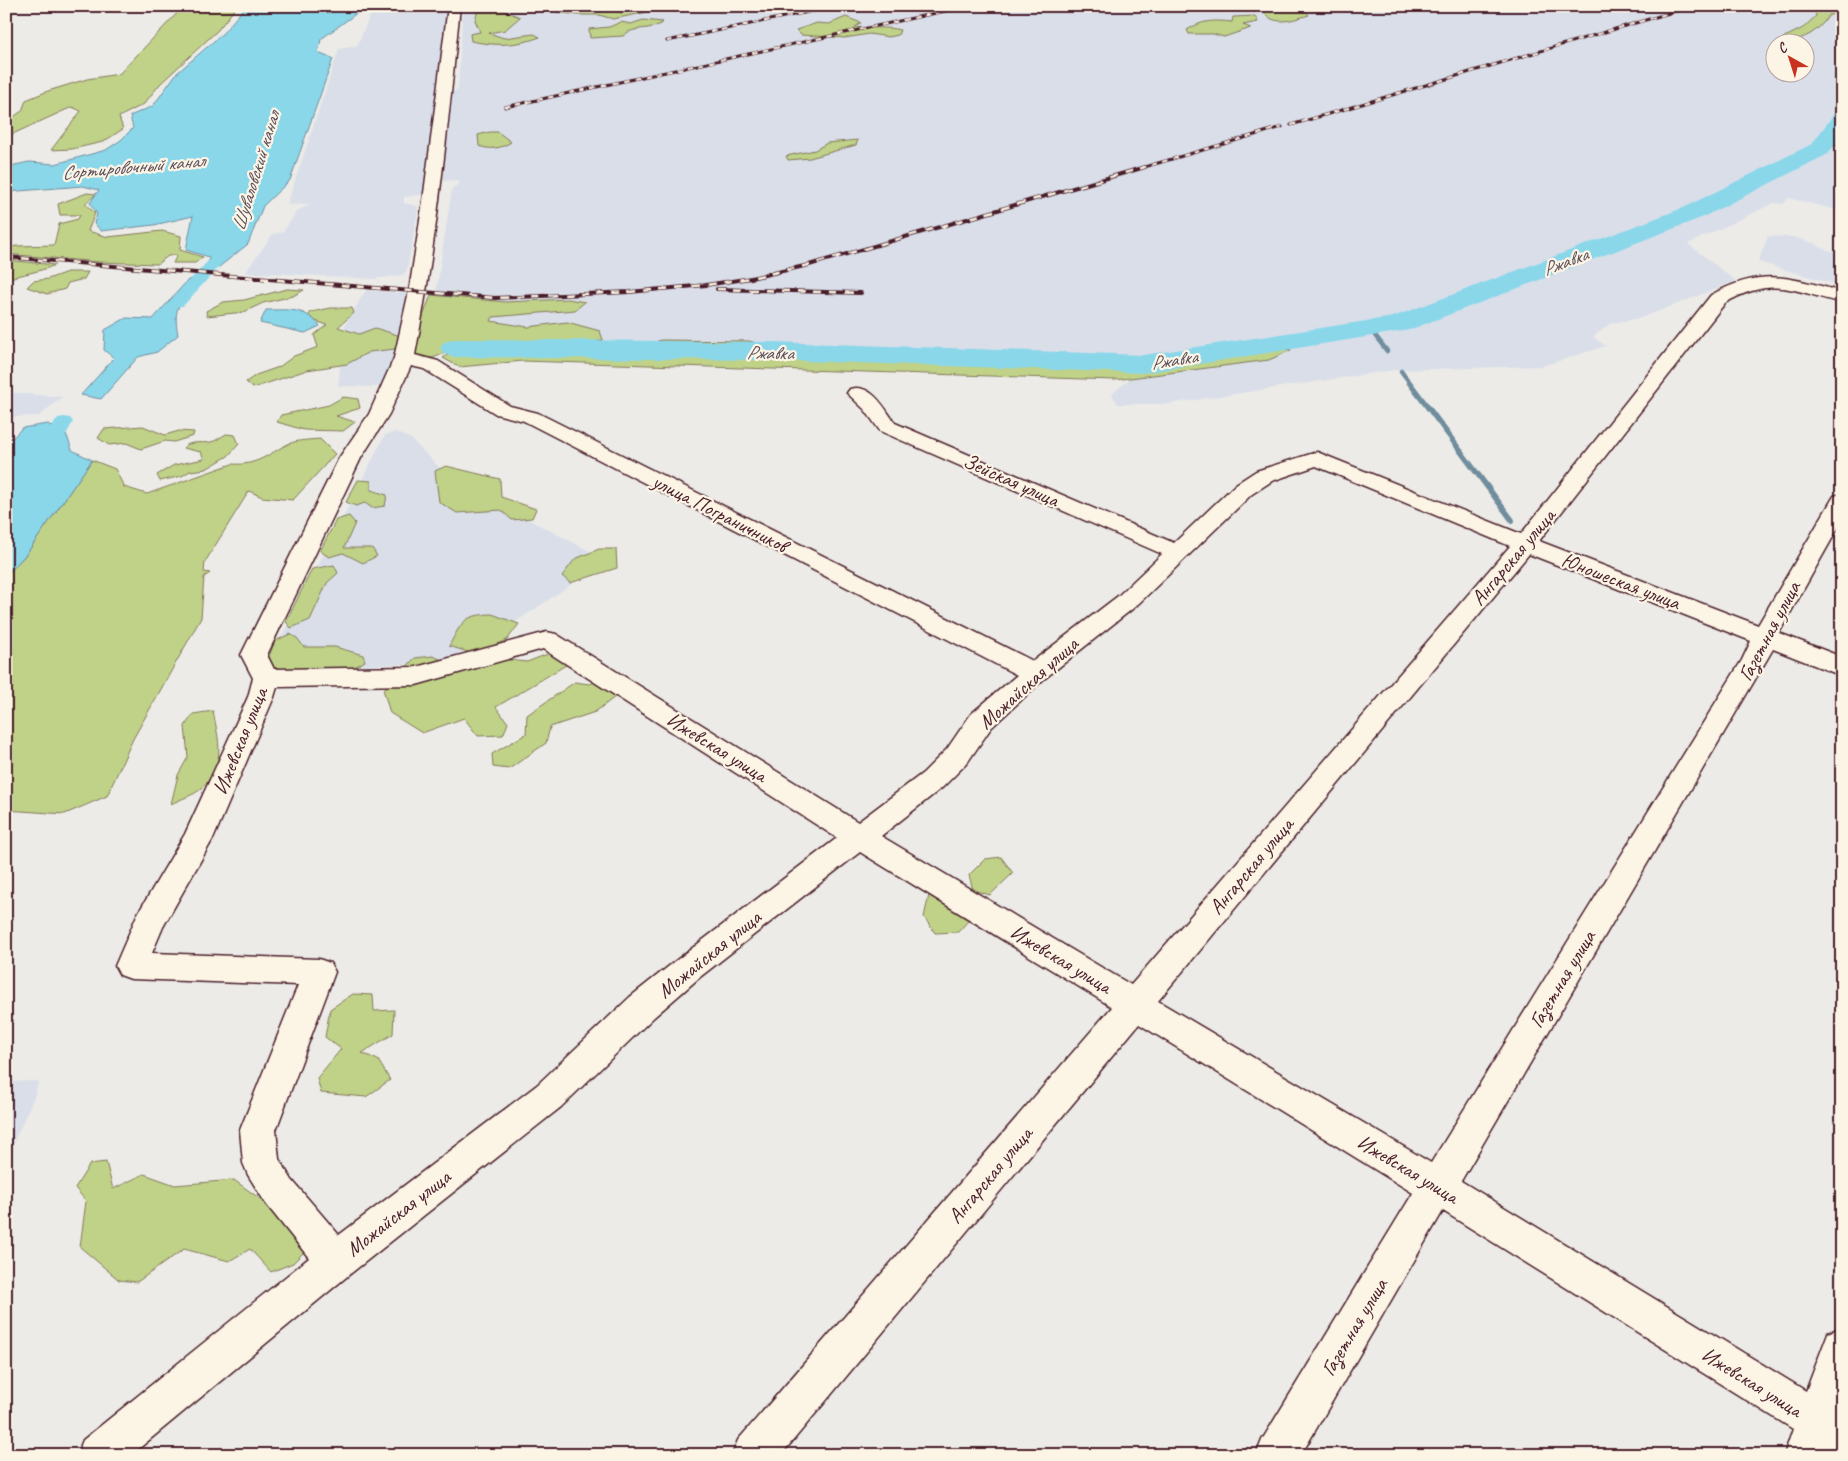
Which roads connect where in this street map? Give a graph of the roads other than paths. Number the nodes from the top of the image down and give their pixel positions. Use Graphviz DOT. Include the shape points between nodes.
graph roads {
  1 [pos="454,6"];
  2 [pos="1842,298"];
  3 [pos="404,358"];
  4 [pos="857,393"];
  5 [pos="1317,459"];
  6 [pos="1842,501"];
  7 [pos="1525,544"];
  8 [pos="1176,552"];
  9 [pos="1765,637"];
  10 [pos="1842,667"];
  11 [pos="1036,673"];
  12 [pos="266,678"];
  13 [pos="859,837"];
  14 [pos="1134,1004"];
  15 [pos="1437,1187"];
  16 [pos="336,1261"];
  17 [pos="1842,1347"];
  18 [pos="1821,1437"];
  19 [pos="98,1455"];
  20 [pos="753,1455"];
  21 [pos="1277,1455"];
  1 -- 3 [label="street" via="431,201"];
  2 -- 7 [label="street, Ангарская улица" via="1774,281 1751,283 1718,299"];
  3 -- 11 [label="street, улица Пограничников" via="431,365 503,410 531,417"];
  3 -- 12 [label="street" via="380,414 350,458 254,655"];
  4 -- 8 [label="street, Зейская улица" via="872,406 887,427"];
  5 -- 7 [label="street, Юношеская улица"];
  5 -- 8 [label="street, Можайская улица" via="1264,476 1244,489"];
  6 -- 9 [label="street, Газетная улица"];
  7 -- 9 [label="street, Юношеская улица"];
  7 -- 14 [label="street, Ангарская улица"];
  8 -- 11 [label="street, Можайская улица" via="1127,601"];
  9 -- 10 [label="street, Юношеская улица"];
  9 -- 15 [label="street, Газетная улица" via="1755,660"];
  11 -- 13 [label="street, Можайская улица" via="981,721 957,756 933,780"];
  12 -- 13 [label="street, Ижевская улица" via="416,676 548,640"];
  12 -- 16 [label="street, Ижевская улица" via="262,697 199,837 148,924 131,966 318,972 258,1130 261,1163 279,1192"];
  13 -- 14 [label="street, Ижевская улица"];
  13 -- 16 [label="street, Можайская улица" via="689,968 549,1096"];
  14 -- 15 [label="street, Ижевская улица"];
  14 -- 20 [label="street, Ангарская улица"];
  15 -- 18 [label="street, Ижевская улица"];
  15 -- 21 [label="street, Газетная улица"];
  16 -- 19 [label="street, Можайская улица"];
  17 -- 18 [label="street"];
}
